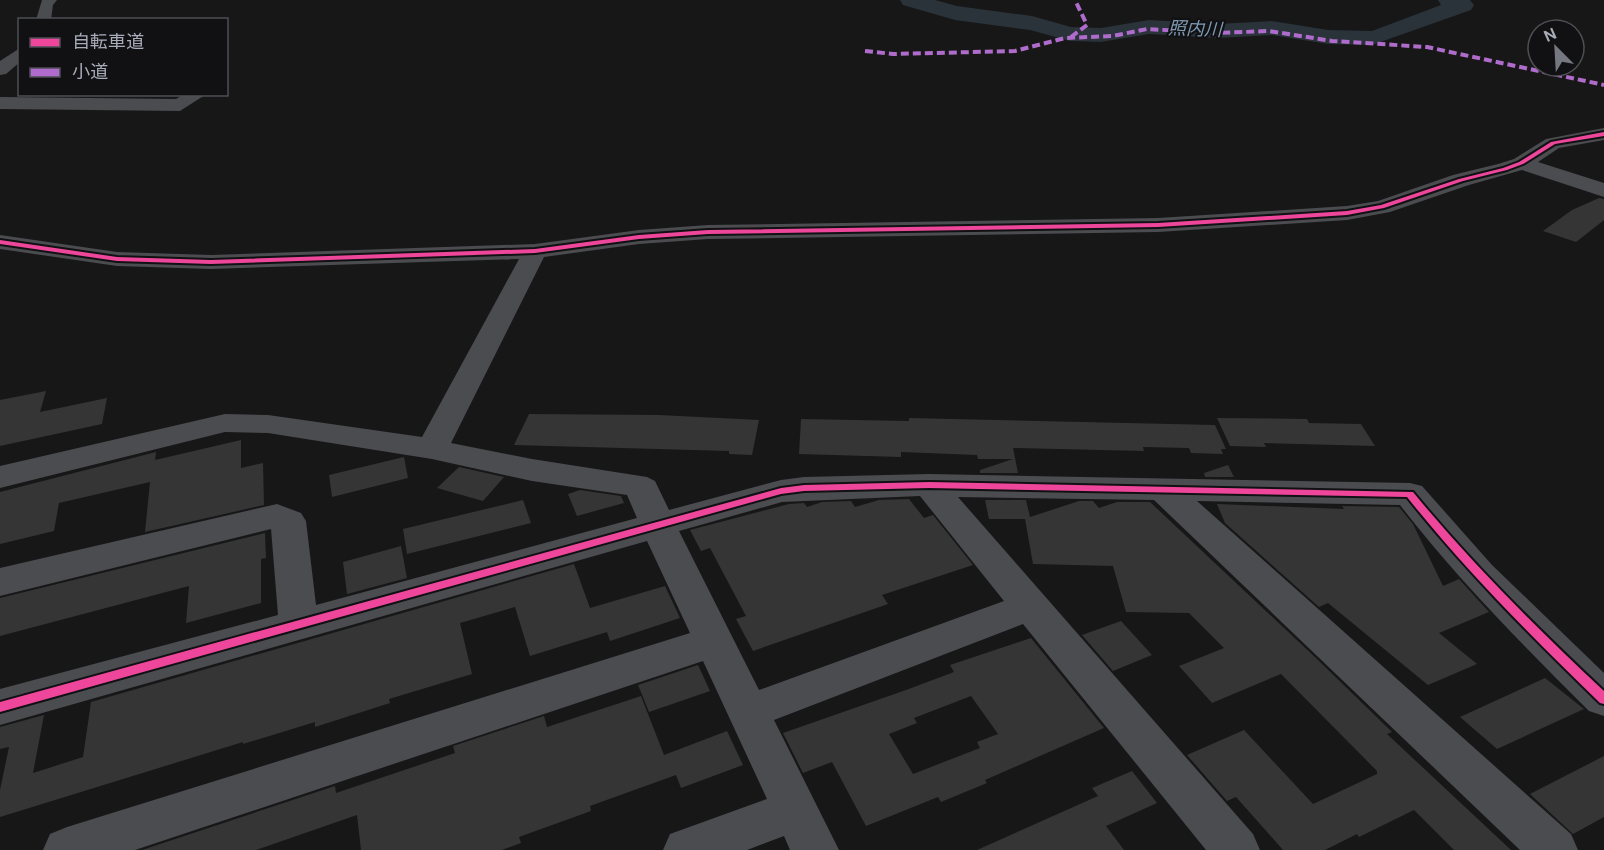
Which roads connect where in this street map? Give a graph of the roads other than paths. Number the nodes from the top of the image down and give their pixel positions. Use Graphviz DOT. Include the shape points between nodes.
graph roads {
  1 [pos="50,0"];
  2 [pos="43,18"];
  3 [pos="18,55"];
  4 [pos="0,70"];
  5 [pos="194,96"];
  6 [pos="0,103"];
  7 [pos="1604,134"];
  8 [pos="1521,163"];
  9 [pos="1604,190"];
  10 [pos="0,242"];
  11 [pos="535,251"];
  12 [pos="432,449"];
  13 [pos="0,477"];
  14 [pos="929,485"];
  15 [pos="1162,489"];
  16 [pos="657,524"];
  17 [pos="0,582"];
  18 [pos="1031,606"];
  19 [pos="298,625"];
  20 [pos="714,641"];
  21 [pos="1604,699"];
  22 [pos="0,707"];
  23 [pos="747,712"];
  24 [pos="805,830"];
  25 [pos="67,850"];
  26 [pos="687,850"];
  27 [pos="1236,850"];
  28 [pos="1554,850"];
  1 -- 2 [label="street"];
  3 -- 4 [label="street"];
  5 -- 6 [label="street" via="180,105"];
  7 -- 8 [label="street" via="1553,143"];
  8 -- 9 [label="street"];
  8 -- 11 [label="street" via="1382,207 1296,218 1158,225 708,232"];
  10 -- 11 [label="street" via="117,258 211,262"];
  11 -- 12 [label="street"];
  12 -- 13 [label="street" via="268,424 225,423"];
  12 -- 16 [label="street" via="532,470 627,482 643,489"];
  14 -- 15 [label="street"];
  14 -- 16 [label="street" via="781,491"];
  14 -- 18 [label="street"];
  15 -- 21 [label="street" via="1410,494 1433,524 1535,632"];
  15 -- 28 [label="street"];
  16 -- 19 [label="street"];
  16 -- 20 [label="street"];
  17 -- 19 [label="street" via="277,516 288,521"];
  18 -- 23 [label="street"];
  18 -- 27 [label="street"];
  19 -- 22 [label="street"];
  20 -- 23 [label="street"];
  20 -- 25 [label="street"];
  23 -- 24 [label="street"];
  24 -- 26 [label="street"];
}
